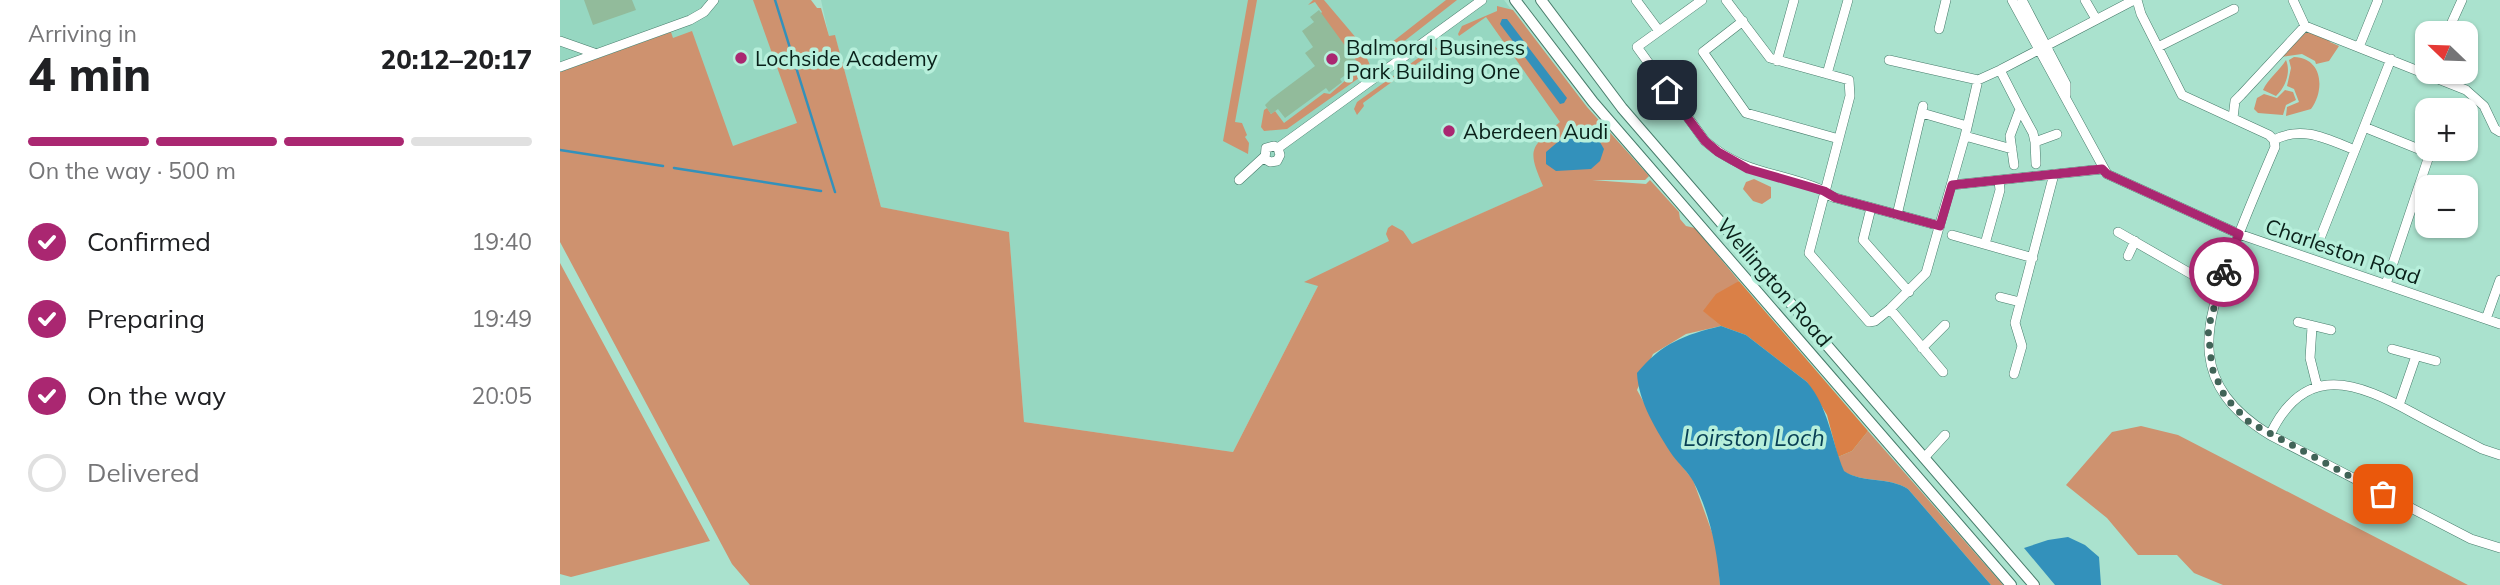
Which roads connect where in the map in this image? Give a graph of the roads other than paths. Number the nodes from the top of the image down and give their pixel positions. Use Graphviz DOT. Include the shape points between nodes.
graph roads {
  1 [pos="714,0"];
  2 [pos="1482,0"];
  3 [pos="1515,0"];
  4 [pos="1541,0"];
  5 [pos="1636,0"];
  6 [pos="1702,0"];
  7 [pos="1726,0"];
  8 [pos="1794,0"];
  9 [pos="1848,0"];
  10 [pos="1946,0"];
  11 [pos="2012,0"];
  12 [pos="2022,0"];
  13 [pos="2085,0"];
  14 [pos="2136,0"];
  15 [pos="2294,0"];
  16 [pos="2378,0"];
  17 [pos="2462,0"];
  18 [pos="1473,4"];
  19 [pos="2234,9"];
  20 [pos="2096,19"];
  21 [pos="1742,21"];
  22 [pos="2452,21"];
  23 [pos="2305,26"];
  24 [pos="1939,29"];
  25 [pos="1659,32"];
  26 [pos="560,41"];
  27 [pos="2158,47"];
  28 [pos="2359,47"];
  29 [pos="2043,48"];
  30 [pos="600,52"];
  31 [pos="2391,59"];
  32 [pos="1889,60"];
  33 [pos="1777,61"];
  34 [pos="560,67"];
  35 [pos="2415,68"];
  36 [pos="2000,71"];
  37 [pos="1827,74"];
  38 [pos="1978,80"];
  39 [pos="2453,84"];
  40 [pos="2020,109"];
  41 [pos="2233,118"];
  42 [pos="1967,126"];
  43 [pos="2364,127"];
  44 [pos="2498,131"];
  45 [pos="2057,134"];
  46 [pos="1965,136"];
  47 [pos="1839,139"];
  48 [pos="2274,140"];
  49 [pos="2035,142"];
  50 [pos="2012,149"];
  51 [pos="2355,150"];
  52 [pos="2036,163"];
  53 [pos="2014,165"];
  54 [pos="2102,169"];
  55 [pos="2054,174"];
  56 [pos="1239,180"];
  57 [pos="1999,181"];
  58 [pos="1952,185"];
  59 [pos="1824,191"];
  60 [pos="1871,208"];
  61 [pos="1897,215"];
  62 [pos="1940,226"];
  63 [pos="2118,232"];
  64 [pos="2239,234"];
  65 [pos="1952,235"];
  66 [pos="2135,241"];
  67 [pos="1985,244"];
  68 [pos="2317,246"];
  69 [pos="2128,256"];
  70 [pos="2033,258"];
  71 [pos="2500,280"];
  72 [pos="2386,284"];
  73 [pos="2218,287"];
  74 [pos="1909,292"];
  75 [pos="2000,297"];
  76 [pos="2020,302"];
  77 [pos="1890,309"];
  78 [pos="2486,319"];
  79 [pos="2298,322"];
  80 [pos="2500,324"];
  81 [pos="1945,325"];
  82 [pos="2312,327"];
  83 [pos="2331,330"];
  84 [pos="1922,348"];
  85 [pos="2392,349"];
  86 [pos="2416,356"];
  87 [pos="2436,361"];
  88 [pos="1943,372"];
  89 [pos="2014,374"];
  90 [pos="2317,386"];
  91 [pos="2399,405"];
  92 [pos="1945,435"];
  93 [pos="2270,435"];
  94 [pos="2500,456"];
  95 [pos="1924,458"];
  96 [pos="2500,548"];
  97 [pos="2011,585"];
  98 [pos="2034,585"];
  1 -- 30 [label="street" via="694,18"];
  2 -- 18 [label="street"];
  3 -- 97 [label="main road, Wellington Road" via="1593,102"];
  4 -- 95 [label="main road, Wellington Road" via="1622,108"];
  5 -- 25 [label="street"];
  6 -- 25 [label="street"];
  7 -- 21 [label="street"];
  8 -- 33 [label="street"];
  9 -- 37 [label="street"];
  10 -- 24 [label="street"];
  11 -- 29 [label="street"];
  12 -- 29 [label="street"];
  13 -- 20 [label="street"];
  14 -- 20 [label="street"];
  14 -- 27 [label="street"];
  15 -- 23 [label="street"];
  16 -- 28 [label="street"];
  17 -- 22 [label="street"];
  18 -- 56 [label="street" via="1278,148 1277,161 1264,157"];
  19 -- 27 [label="street"];
  20 -- 29 [label="street"];
  21 -- 33 [label="street"];
  21 -- 47 [label="street" via="1703,52 1746,113"];
  23 -- 28 [label="street"];
  23 -- 41 [label="street" via="2235,102"];
  25 -- 59 [label="street" via="1637,47 1705,141 1748,169"];
  26 -- 30 [label="street" via="589,53"];
  27 -- 41 [label="street" via="2182,95"];
  28 -- 31 [label="street"];
  29 -- 36 [label="street"];
  29 -- 54 [label="street" via="2056,84 2066,94"];
  30 -- 34 [label="street"];
  31 -- 35 [label="street"];
  31 -- 43 [label="street"];
  32 -- 38 [label="street"];
  33 -- 37 [label="street"];
  36 -- 38 [label="street"];
  36 -- 40 [label="street"];
  37 -- 47 [label="street" via="1849,80 1851,88"];
  38 -- 42 [label="street"];
  39 -- 44 [label="street" via="2484,106"];
  40 -- 49 [label="street"];
  40 -- 50 [label="street" via="2010,136"];
  41 -- 48 [label="street"];
  42 -- 46 [label="street"];
  42 -- 61 [label="street" via="1922,110"];
  43 -- 51 [label="street"];
  43 -- 72 [label="street" via="2429,156"];
  45 -- 49 [label="street"];
  46 -- 50 [label="street"];
  46 -- 58 [label="street"];
  47 -- 59 [label="street"];
  48 -- 51 [label="street" via="2301,132"];
  48 -- 64 [label="street"];
  49 -- 52 [label="street"];
  50 -- 53 [label="street"];
  51 -- 68 [label="street"];
  54 -- 55 [label="street"];
  54 -- 64 [label="street, Charleston Road"];
  55 -- 57 [label="street"];
  55 -- 70 [label="street"];
  57 -- 58 [label="street"];
  57 -- 67 [label="street"];
  58 -- 62 [label="street"];
  59 -- 60 [label="street" via="1829,197"];
  59 -- 77 [label="street" via="1810,253 1869,322"];
  60 -- 61 [label="street"];
  60 -- 74 [label="street" via="1863,240"];
  61 -- 62 [label="street"];
  62 -- 74 [label="street" via="1926,273"];
  63 -- 66 [label="street"];
  64 -- 72 [label="street, Charleston Road"];
  64 -- 73 [label="street"];
  65 -- 67 [label="street"];
  66 -- 69 [label="street"];
  66 -- 73 [label="street"];
  67 -- 70 [label="street"];
  70 -- 76 [label="street"];
  71 -- 78 [label="street"];
  72 -- 78 [label="street, Charleston Road"];
  73 -- 93 [label="street" via="2208,329 2217,382 2232,406"];
  74 -- 77 [label="street"];
  75 -- 76 [label="street"];
  76 -- 89 [label="street" via="2015,323 2022,346"];
  77 -- 84 [label="street"];
  78 -- 80 [label="street, Charleston Road"];
  79 -- 82 [label="street"];
  81 -- 84 [label="street"];
  82 -- 83 [label="street"];
  82 -- 90 [label="street" via="2310,358"];
  84 -- 88 [label="street"];
  85 -- 86 [label="street"];
  86 -- 87 [label="street"];
  86 -- 91 [label="street"];
  90 -- 91 [label="street" via="2356,386"];
  90 -- 93 [label="street" via="2290,403"];
  91 -- 94 [label="street"];
  92 -- 95 [label="street"];
  93 -- 96 [label="street" via="2471,539"];
  95 -- 98 [label="main road, Wellington Road"];
}
